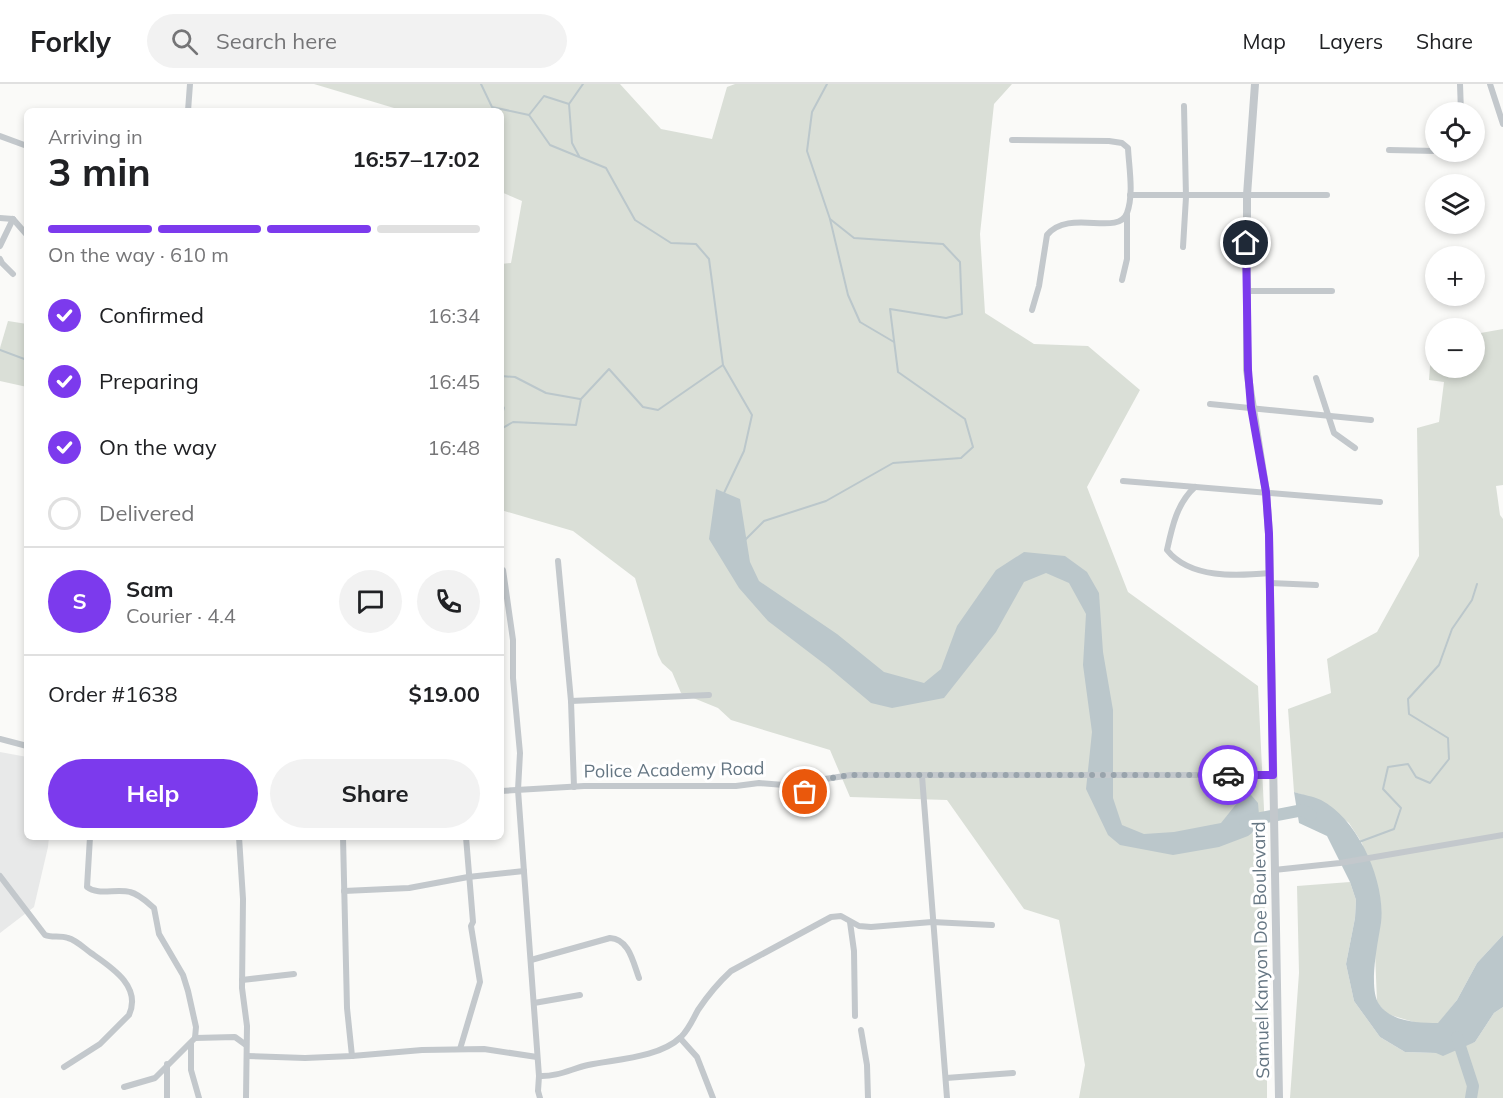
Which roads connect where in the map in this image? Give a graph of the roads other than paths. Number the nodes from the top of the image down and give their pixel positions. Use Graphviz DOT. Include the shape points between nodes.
graph roads {
  1 [pos="190,84"];
  2 [pos="1255,84"];
  3 [pos="1460,84"];
  4 [pos="1490,84"];
  5 [pos="1461,102"];
  6 [pos="1184,106"];
  7 [pos="188,108"];
  8 [pos="1503,124"];
  9 [pos="0,136"];
  10 [pos="1012,140"];
  11 [pos="24,145"];
  12 [pos="1389,150"];
  13 [pos="1425,151"];
  14 [pos="1130,195"];
  15 [pos="1246,195"];
  16 [pos="1327,195"];
  17 [pos="1186,197"];
  18 [pos="1127,215"];
  19 [pos="0,218"];
  20 [pos="13,219"];
  21 [pos="24,232"];
  22 [pos="0,246"];
  23 [pos="1183,247"];
  24 [pos="0,259"];
  25 [pos="13,274"];
  26 [pos="1122,280"];
  27 [pos="1246,291"];
  28 [pos="1332,291"];
  29 [pos="1032,310"];
  30 [pos="1316,378"];
  31 [pos="1210,404"];
  32 [pos="1251,407"];
  33 [pos="1330,417"];
  34 [pos="1371,420"];
  35 [pos="1355,448"];
  36 [pos="1123,481"];
  37 [pos="1195,487"];
  38 [pos="1266,492"];
  39 [pos="1380,502"];
  40 [pos="558,561"];
  41 [pos="1270,573"];
  42 [pos="504,577"];
  43 [pos="1270,583"];
  44 [pos="1316,585"];
  45 [pos="709,694"];
  46 [pos="571,701"];
  47 [pos="0,739"];
  48 [pos="24,745"];
  49 [pos="1273,775"];
  50 [pos="922,776"];
  51 [pos="574,787"];
  52 [pos="518,790"];
  53 [pos="504,791"];
  54 [pos="1503,835"];
  55 [pos="89,840"];
  56 [pos="239,840"];
  57 [pos="343,840"];
  58 [pos="466,840"];
  59 [pos="1274,870"];
  60 [pos="524,871"];
  61 [pos="0,876"];
  62 [pos="468,877"];
  63 [pos="344,891"];
  64 [pos="850,922"];
  65 [pos="932,922"];
  66 [pos="992,925"];
  67 [pos="531,960"];
  68 [pos="294,974"];
  69 [pos="639,978"];
  70 [pos="242,981"];
  71 [pos="580,995"];
  72 [pos="534,1003"];
  73 [pos="855,1016"];
  74 [pos="861,1030"];
  75 [pos="680,1038"];
  76 [pos="193,1041"];
  77 [pos="246,1045"];
  78 [pos="460,1049"];
  79 [pos="247,1056"];
  80 [pos="352,1056"];
  81 [pos="537,1058"];
  82 [pos="167,1064"];
  83 [pos="64,1067"];
  84 [pos="1013,1072"];
  85 [pos="539,1076"];
  86 [pos="945,1078"];
  87 [pos="124,1087"];
  88 [pos="167,1098"];
  89 [pos="199,1098"];
  90 [pos="246,1098"];
  91 [pos="540,1098"];
  92 [pos="713,1098"];
  93 [pos="868,1098"];
  94 [pos="947,1098"];
  95 [pos="1279,1098"];
  1 -- 7 [label="street"];
  2 -- 15 [label="street, Samuel Kanyon Doe Boulevard"];
  3 -- 5 [label="street"];
  4 -- 8 [label="street"];
  6 -- 17 [label="street"];
  9 -- 11 [label="street"];
  10 -- 14 [label="street" via="1122,143 1128,148"];
  12 -- 13 [label="street"];
  14 -- 17 [label="street"];
  14 -- 18 [label="street"];
  15 -- 16 [label="street"];
  15 -- 17 [label="street"];
  15 -- 27 [label="street, Samuel Kanyon Doe Boulevard"];
  17 -- 23 [label="street"];
  18 -- 26 [label="street" via="1127,259"];
  18 -- 29 [label="street" via="1118,223 1068,222 1053,228 1047,235"];
  19 -- 20 [label="street"];
  20 -- 21 [label="street"];
  20 -- 22 [label="street"];
  24 -- 25 [label="street"];
  27 -- 28 [label="street"];
  27 -- 32 [label="street, Samuel Kanyon Doe Boulevard"];
  30 -- 33 [label="street"];
  31 -- 32 [label="street"];
  32 -- 33 [label="street"];
  32 -- 38 [label="street, Samuel Kanyon Doe Boulevard"];
  33 -- 34 [label="street"];
  33 -- 35 [label="street" via="1334,433"];
  36 -- 37 [label="street"];
  37 -- 38 [label="street"];
  37 -- 41 [label="street" via="1185,496 1167,550 1174,558 1197,568 1233,576"];
  38 -- 39 [label="street"];
  38 -- 41 [label="street, Samuel Kanyon Doe Boulevard"];
  40 -- 46 [label="street"];
  41 -- 43 [label="street, Samuel Kanyon Doe Boulevard"];
  42 -- 52 [label="street" via="513,640 520,753"];
  43 -- 44 [label="street"];
  43 -- 49 [label="street, Samuel Kanyon Doe Boulevard"];
  45 -- 46 [label="street"];
  46 -- 51 [label="street"];
  47 -- 48 [label="street"];
  49 -- 50 [label="street, Police Academy Road"];
  49 -- 59 [label="street, Samuel Kanyon Doe Boulevard"];
  50 -- 51 [label="street, Police Academy Road" via="851,775 825,779 805,792 759,783"];
  50 -- 65 [label="street"];
  51 -- 52 [label="street, Police Academy Road"];
  52 -- 53 [label="street, Police Academy Road"];
  52 -- 60 [label="street"];
  54 -- 59 [label="street" via="1340,863"];
  55 -- 76 [label="street" via="87,886 92,891 128,891 154,908 159,934 188,991 196,1027"];
  56 -- 70 [label="street"];
  57 -- 63 [label="street"];
  58 -- 62 [label="street"];
  59 -- 95 [label="street, Samuel Kanyon Doe Boulevard"];
  60 -- 62 [label="street"];
  60 -- 67 [label="street"];
  61 -- 83 [label="street" via="45,935 69,938 80,945 122,976 130,992 129,1015 100,1044"];
  62 -- 63 [label="street" via="409,888"];
  62 -- 78 [label="street" via="480,982"];
  63 -- 80 [label="street"];
  64 -- 65 [label="street" via="871,927"];
  64 -- 73 [label="street"];
  64 -- 75 [label="street" via="841,916 831,917 730,971 706,998"];
  65 -- 66 [label="street"];
  65 -- 86 [label="street"];
  67 -- 69 [label="street" via="618,938 627,948"];
  67 -- 72 [label="street"];
  68 -- 70 [label="street"];
  70 -- 77 [label="street"];
  71 -- 72 [label="street"];
  72 -- 81 [label="street"];
  74 -- 93 [label="street"];
  75 -- 85 [label="street" via="634,1057"];
  75 -- 92 [label="street" via="697,1057"];
  76 -- 77 [label="street" via="235,1037"];
  76 -- 82 [label="street"];
  76 -- 89 [label="street" via="191,1070"];
  77 -- 79 [label="street"];
  78 -- 80 [label="street"];
  78 -- 81 [label="street"];
  79 -- 80 [label="street"];
  79 -- 90 [label="street"];
  81 -- 85 [label="street"];
  82 -- 87 [label="street" via="155,1078"];
  82 -- 88 [label="street"];
  84 -- 86 [label="street"];
  85 -- 91 [label="street"];
  86 -- 94 [label="street"];
}
